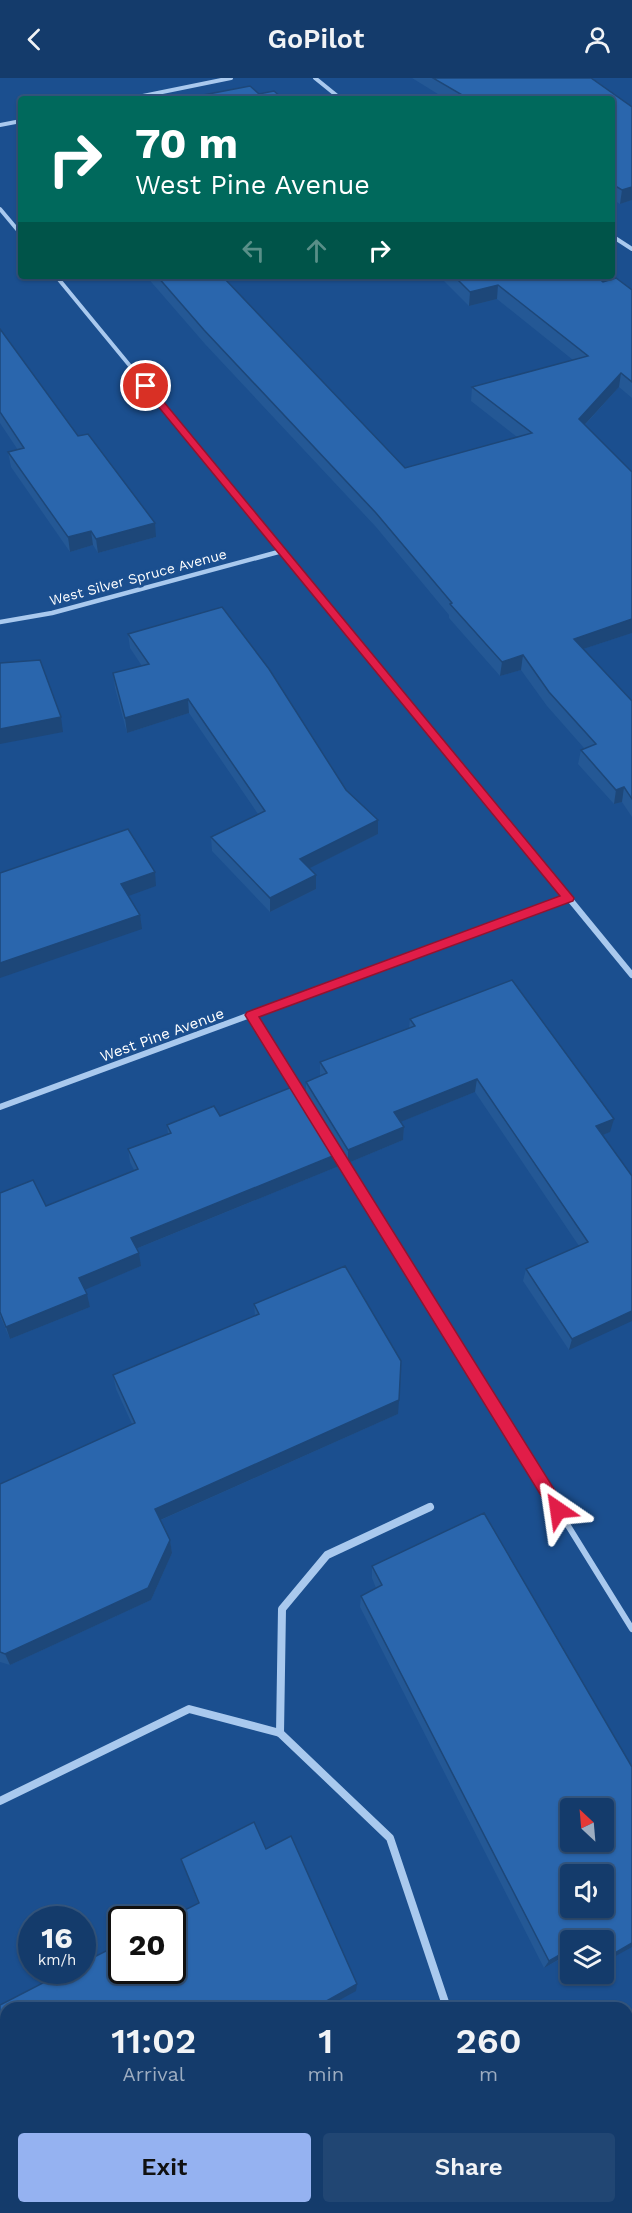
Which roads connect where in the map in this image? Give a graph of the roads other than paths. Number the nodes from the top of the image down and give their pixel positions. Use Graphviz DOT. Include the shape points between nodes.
graph roads {
  1 [pos="231,78"];
  2 [pos="315,78"];
  3 [pos="143,96"];
  4 [pos="337,96"];
  5 [pos="18,122"];
  6 [pos="0,125"];
  7 [pos="0,209"];
  8 [pos="18,230"];
  9 [pos="615,238"];
  10 [pos="632,249"];
  11 [pos="58,279"];
  12 [pos="282,551"];
  13 [pos="0,622"];
  14 [pos="568,898"];
  15 [pos="632,975"];
  16 [pos="251,1015"];
  17 [pos="301,1095"];
  18 [pos="0,1107"];
  19 [pos="332,1146"];
  20 [pos="430,1507"];
  21 [pos="632,1629"];
  22 [pos="280,1733"];
  23 [pos="0,1801"];
  24 [pos="445,2002"];
  1 -- 3 [label="street"];
  2 -- 4 [label="street"];
  5 -- 6 [label="street"];
  7 -- 8 [label="street"];
  9 -- 10 [label="street"];
  11 -- 12 [label="street"];
  12 -- 13 [label="street, West Silver Spruce Avenue" via="52,613"];
  12 -- 14 [label="street"];
  14 -- 15 [label="street"];
  14 -- 16 [label="street, West Pine Avenue"];
  16 -- 17 [label="lane"];
  16 -- 18 [label="street, West Pine Avenue"];
  19 -- 21 [label="lane"];
  20 -- 22 [label="street" via="327,1555 282,1609"];
  22 -- 23 [label="street" via="189,1709"];
  22 -- 24 [label="street" via="390,1838"];
}
